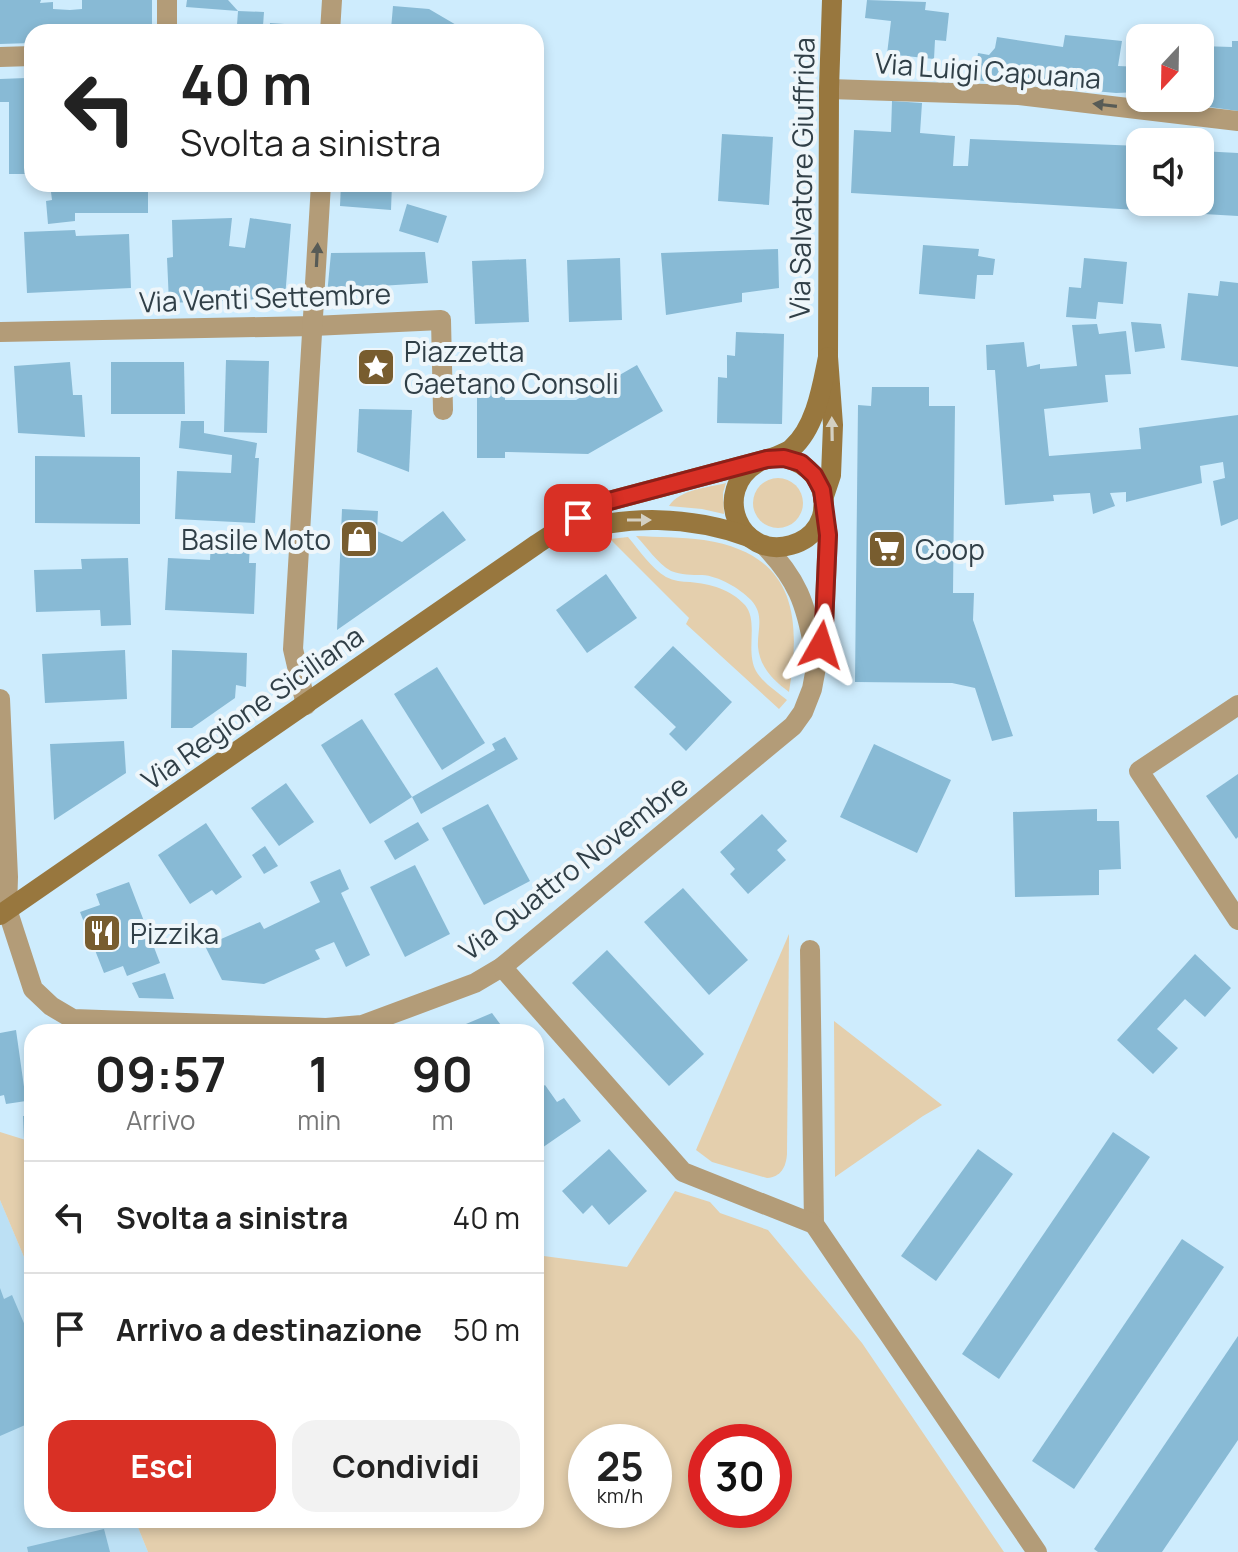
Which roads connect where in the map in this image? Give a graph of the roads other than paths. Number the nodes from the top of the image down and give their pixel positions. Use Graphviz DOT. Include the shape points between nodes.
graph roads {
  1 [pos="167,0"];
  2 [pos="332,0"];
  3 [pos="832,0"];
  4 [pos="167,24"];
  5 [pos="330,24"];
  6 [pos="24,56"];
  7 [pos="0,57"];
  8 [pos="829,89"];
  9 [pos="1238,121"];
  10 [pos="321,192"];
  11 [pos="313,326"];
  12 [pos="0,332"];
  13 [pos="828,357"];
  14 [pos="443,410"];
  15 [pos="767,460"];
  16 [pos="823,504"];
  17 [pos="756,541"];
  18 [pos="537,544"];
  19 [pos="817,665"];
  20 [pos="0,699"];
  21 [pos="306,705"];
  22 [pos="1238,705"];
  23 [pos="4,912"];
  24 [pos="1238,920"];
  25 [pos="810,950"];
  26 [pos="502,967"];
  27 [pos="214,1024"];
  28 [pos="365,1024"];
  29 [pos="814,1224"];
  30 [pos="1037,1552"];
  1 -- 4 [label="street"];
  2 -- 5 [label="street"];
  3 -- 8 [label="main road, Via Salvatore Giuffrida"];
  6 -- 7 [label="street"];
  9 -- 8 [label="street, Via Luigi Capuana, one-way" via="1019,95"];
  8 -- 13 [label="main road, Via Salvatore Giuffrida"];
  11 -- 10 [label="street, one-way"];
  11 -- 12 [label="street, Via Venti Settembre"];
  11 -- 14 [label="street, Via Venti Settembre" via="441,320"];
  11 -- 21 [label="street" via="293,649"];
  13 -- 15 [label="main road" via="810,424 793,447"];
  16 -- 13 [label="main road, one-way" via="831,475 833,425"];
  15 -- 16 [label="main road" via="792,460 808,468 819,482"];
  15 -- 17 [label="main road" via="744,472 734,496 738,522"];
  15 -- 18 [label="main road" via="598,504"];
  16 -- 17 [label="main road" via="813,532 798,543 781,547"];
  16 -- 19 [label="street, Via Quattro Novembre" via="828,535"];
  18 -- 17 [label="main road, one-way" via="627,520 722,527"];
  17 -- 19 [label="street" via="793,580 809,619"];
  18 -- 21 [label="main road, Via Regione Siciliana"];
  19 -- 26 [label="street, Via Quattro Novembre" via="803,712 793,726"];
  20 -- 23 [label="street, Via Quattro Novembre" via="8,877"];
  21 -- 23 [label="main road, Via Regione Siciliana"];
  22 -- 24 [label="street" via="1139,771"];
  23 -- 27 [label="street, Via Quattro Novembre" via="33,989 73,1019"];
  25 -- 29 [label="street"];
  26 -- 28 [label="street, Via Quattro Novembre" via="475,983"];
  26 -- 29 [label="street" via="683,1172"];
  29 -- 30 [label="street"];
}
